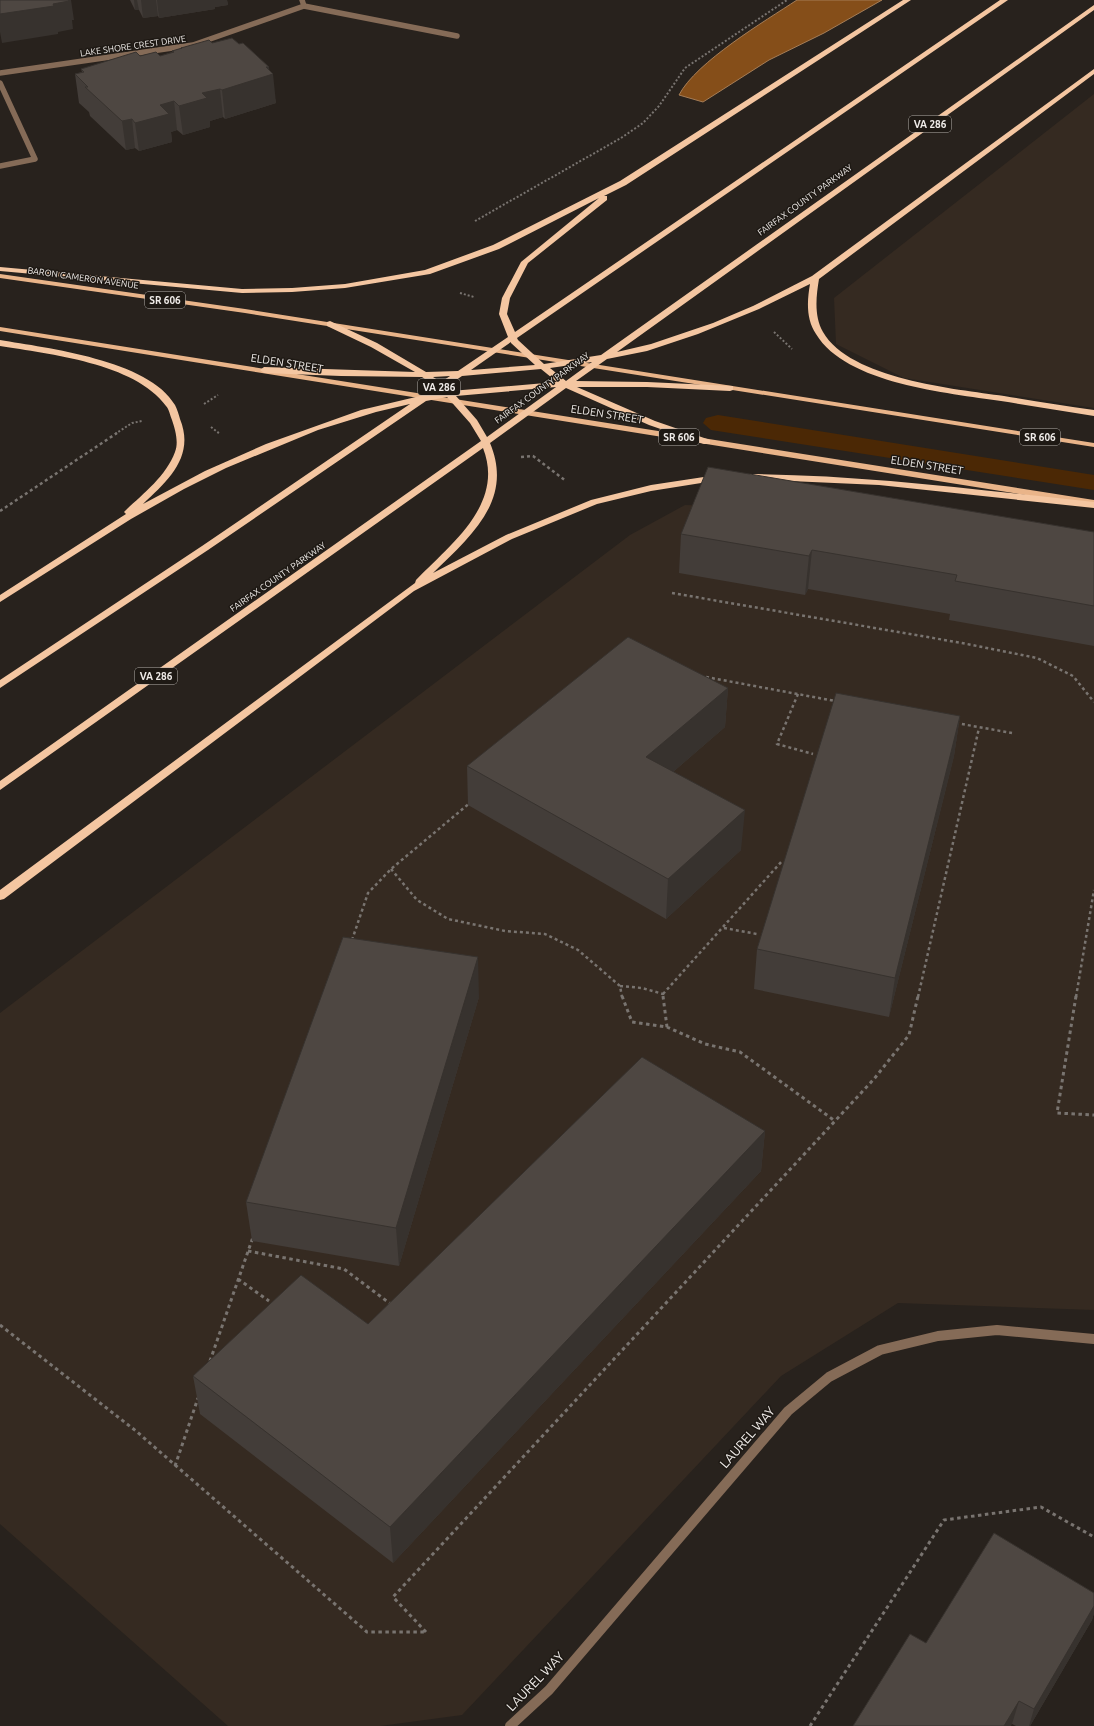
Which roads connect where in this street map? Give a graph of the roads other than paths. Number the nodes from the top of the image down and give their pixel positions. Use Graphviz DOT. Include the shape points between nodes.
graph roads {
  1 [pos="302,0"];
  2 [pos="908,0"];
  3 [pos="1005,0"];
  4 [pos="304,6"];
  5 [pos="1094,7"];
  6 [pos="456,36"];
  7 [pos="1094,71"];
  8 [pos="0,73"];
  9 [pos="0,83"];
  10 [pos="0,166"];
  11 [pos="623,182"];
  12 [pos="0,269"];
  13 [pos="0,276"];
  14 [pos="814,278"];
  15 [pos="330,324"];
  16 [pos="0,329"];
  17 [pos="0,343"];
  18 [pos="530,357"];
  19 [pos="569,363"];
  20 [pos="542,367"];
  21 [pos="264,370"];
  22 [pos="422,374"];
  23 [pos="566,385"];
  24 [pos="730,388"];
  25 [pos="448,394"];
  26 [pos="430,397"];
  27 [pos="456,402"];
  28 [pos="1094,413"];
  29 [pos="707,442"];
  30 [pos="1094,446"];
  31 [pos="726,477"];
  32 [pos="741,477"];
  33 [pos="1094,504"];
  34 [pos="117,523"];
  35 [pos="411,589"];
  36 [pos="0,599"];
  37 [pos="0,685"];
  38 [pos="0,786"];
  39 [pos="0,896"];
  40 [pos="1094,1340"];
  41 [pos="510,1726"];
  1 -- 4 [label="street"];
  2 -- 11 [label="highway"];
  3 -- 37 [label="highway, VA 286"];
  4 -- 6 [label="street"];
  4 -- 8 [label="street, LAKE SHORE CREST DRIVE" via="193,45"];
  5 -- 38 [label="highway, FAIRFAX COUNTY PARKWAY / VA 286"];
  7 -- 14 [label="highway"];
  9 -- 10 [label="street" via="35,159"];
  11 -- 12 [label="highway" via="496,247 427,272 359,284 242,291"];
  11 -- 18 [label="highway" via="526,262 512,284 503,314 514,341"];
  13 -- 15 [label="main road, BARON CAMERON AVENUE / SR 606"];
  14 -- 19 [label="highway" via="778,298 700,332 607,357"];
  14 -- 28 [label="highway" via="810,306 825,340 840,354 866,369 929,387"];
  15 -- 18 [label="main road, SR 606"];
  15 -- 22 [label="highway" via="375,345"];
  16 -- 21 [label="main road, ELDEN STREET / SR 606"];
  17 -- 34 [label="highway" via="89,359 124,371 146,382 164,398 178,416 180,451 168,471 151,491"];
  18 -- 19 [label="main road, SR 606"];
  18 -- 20 [label="highway"];
  19 -- 20 [label="highway"];
  19 -- 24 [label="main road, SR 606"];
  20 -- 22 [label="highway"];
  20 -- 23 [label="highway"];
  21 -- 22 [label="highway" via="338,374"];
  21 -- 26 [label="main road, ELDEN STREET / SR 606"];
  22 -- 25 [label="highway"];
  23 -- 24 [label="highway" via="649,383"];
  23 -- 25 [label="highway"];
  23 -- 29 [label="highway" via="652,423"];
  24 -- 30 [label="main road, SR 606"];
  25 -- 26 [label="highway"];
  25 -- 27 [label="highway"];
  26 -- 27 [label="main road, ELDEN STREET / SR 606"];
  26 -- 34 [label="highway" via="397,403 286,438 206,474"];
  27 -- 29 [label="main road, ELDEN STREET / SR 606"];
  27 -- 35 [label="highway" via="471,416 482,434 493,459 495,476 488,498 477,518 458,542"];
  29 -- 33 [label="main road, ELDEN STREET / SR 606"];
  31 -- 35 [label="highway" via="651,488 594,502 509,537"];
  32 -- 33 [label="highway" via="784,476 888,483"];
  34 -- 36 [label="highway"];
  35 -- 39 [label="highway"];
  40 -- 41 [label="street, LAUREL WAY" via="998,1330 938,1336 880,1350 830,1377 788,1411 549,1690"];
}
